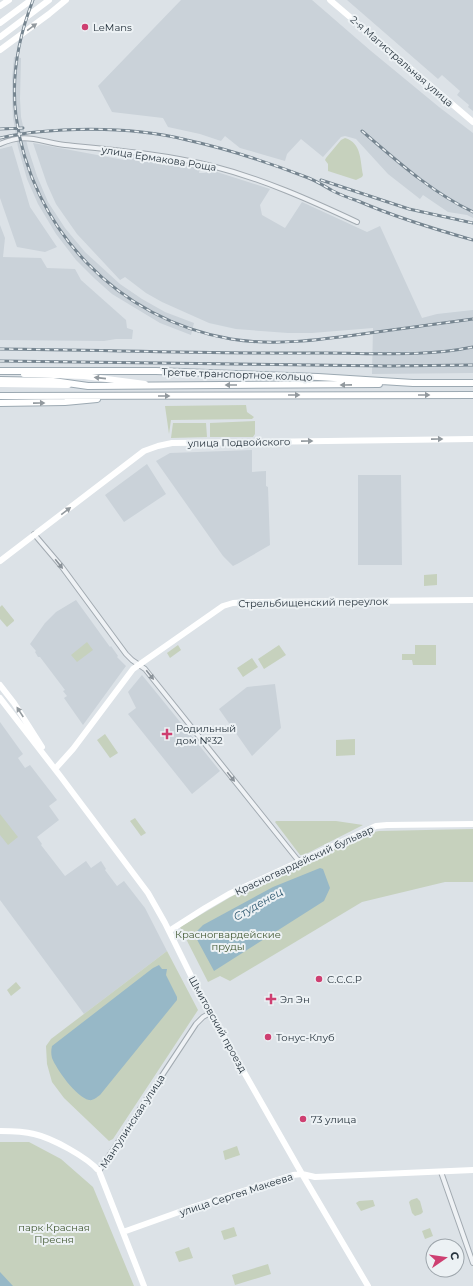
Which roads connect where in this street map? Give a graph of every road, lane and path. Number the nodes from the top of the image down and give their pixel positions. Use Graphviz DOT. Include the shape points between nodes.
graph roads {
  1 [pos="9,0"];
  2 [pos="30,0"];
  3 [pos="50,0"];
  4 [pos="66,0"];
  5 [pos="330,0"];
  6 [pos="0,6"];
  7 [pos="0,23"];
  8 [pos="0,37"];
  9 [pos="0,50"];
  10 [pos="473,122"];
  11 [pos="0,144"];
  12 [pos="357,222"];
  13 [pos="0,371"];
  14 [pos="0,380"];
  15 [pos="413,383"];
  16 [pos="473,383"];
  17 [pos="0,384"];
  18 [pos="152,385"];
  19 [pos="88,386"];
  20 [pos="473,395"];
  21 [pos="0,396"];
  22 [pos="125,396"];
  23 [pos="0,403"];
  24 [pos="473,439"];
  25 [pos="34,534"];
  26 [pos="0,560"];
  27 [pos="473,600"];
  28 [pos="139,664"];
  29 [pos="0,685"];
  30 [pos="0,698"];
  31 [pos="55,769"];
  32 [pos="473,824"];
  33 [pos="300,861"];
  34 [pos="169,931"];
  35 [pos="210,1013"];
  36 [pos="0,1131"];
  37 [pos="99,1170"];
  38 [pos="473,1170"];
  39 [pos="441,1172"];
  40 [pos="302,1174"];
  41 [pos="122,1232"];
  42 [pos="473,1263"];
  43 [pos="144,1286"];
  44 [pos="368,1286"];
  1 -- 6 [label="main road"];
  2 -- 7 [label="main road"];
  3 -- 8 [label="main road"];
  9 -- 4 [label="main road, one-way"];
  5 -- 10 [label="main road, 2-я Магистральная улица"];
  11 -- 12 [label="street, улица Ермакова Роща" via="32,138 63,145 117,150 204,164 280,188"];
  13 -- 15 [label="main road, Третье транспортное кольцо" via="156,371 318,376"];
  18 -- 13 [label="main road, one-way" via="78,375"];
  14 -- 19 [label="main road" via="53,381"];
  15 -- 16 [label="main road, Третье транспортное кольцо"];
  15 -- 18 [label="main road, Третье транспортное кольцо, one-way"];
  17 -- 19 [label="main road"];
  18 -- 19 [label="main road"];
  22 -- 20 [label="main road, Третье транспортное кольцо, one-way"];
  21 -- 22 [label="main road, Третье транспортное кольцо"];
  23 -- 22 [label="main road, one-way" via="64,402"];
  25 -- 24 [label="main road, улица Подвойского, one-way" via="144,451 158,446 172,443"];
  25 -- 26 [label="main road, улица Подвойского"];
  25 -- 28 [label="street, one-way" via="62,567 126,654"];
  27 -- 28 [label="main road, Стрельбищенский переулок" via="227,604"];
  28 -- 31 [label="main road, Стрельбищенский переулок" via="131,671 73,750"];
  28 -- 33 [label="street, one-way"];
  31 -- 29 [label="main road, Шмитовский проезд, one-way"];
  30 -- 31 [label="main road, Шмитовский проезд"];
  31 -- 34 [label="main road, Шмитовский проезд" via="148,893"];
  32 -- 33 [label="main road, Красногвардейский бульвар" via="376,826"];
  33 -- 34 [label="main road, Красногвардейский бульвар" via="229,894"];
  34 -- 35 [label="main road, Шмитовский проезд"];
  35 -- 37 [label="street, Мантулинская улица" via="196,1024"];
  35 -- 40 [label="main road, Шмитовский проезд"];
  36 -- 37 [label="main road" via="26,1132 44,1137 86,1159"];
  37 -- 41 [label="main road, Мантулинская улица"];
  38 -- 39 [label="main road, улица Сергея Макеева"];
  39 -- 40 [label="main road, улица Сергея Макеева" via="315,1177"];
  39 -- 42 [label="street"];
  40 -- 41 [label="main road, улица Сергея Макеева" via="254,1187"];
  40 -- 44 [label="main road, Шмитовский проезд"];
  41 -- 43 [label="main road, Мантулинская улица"];
}
